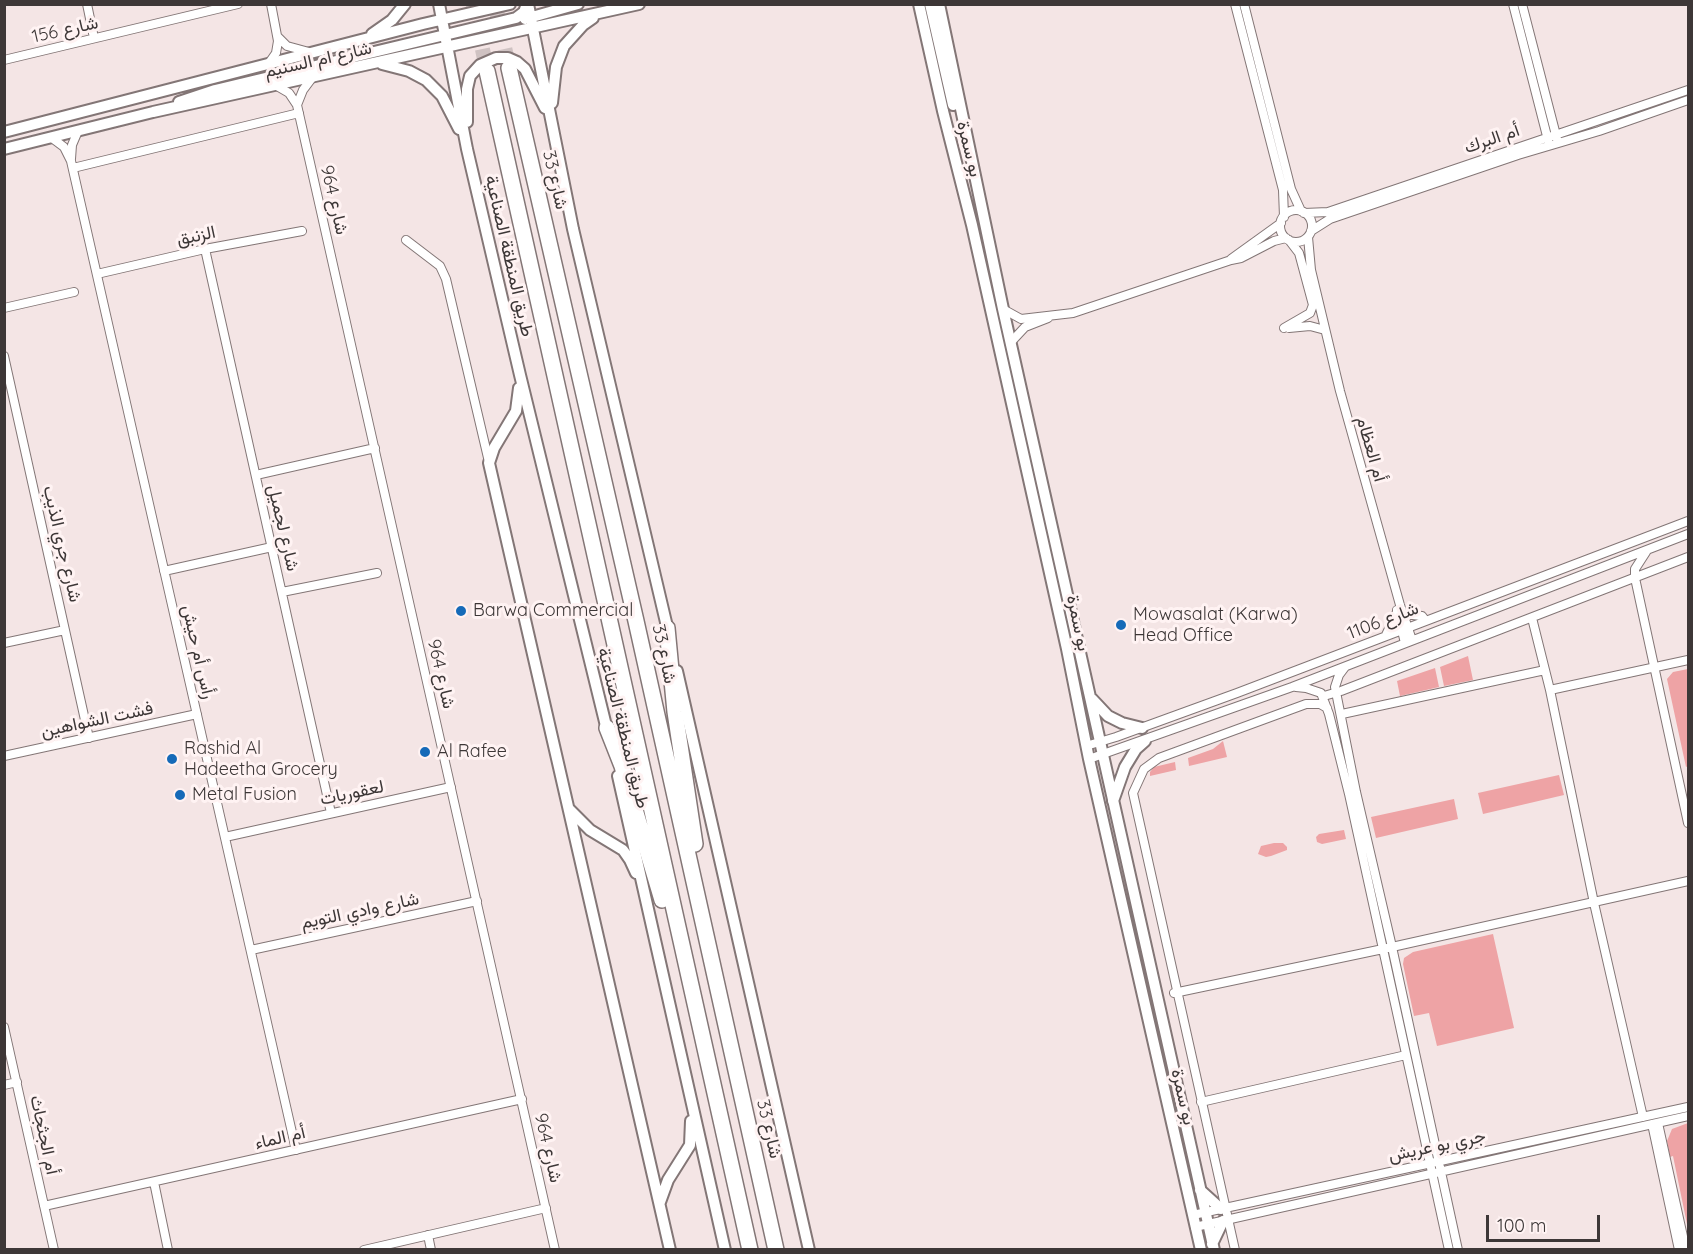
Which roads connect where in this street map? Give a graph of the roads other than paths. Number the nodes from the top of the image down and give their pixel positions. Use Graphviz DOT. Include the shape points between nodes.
graph roads {
  1 [pos="87,4"];
  2 [pos="194,4"];
  3 [pos="238,4"];
  4 [pos="271,4"];
  5 [pos="405,4"];
  6 [pos="439,4"];
  7 [pos="510,4"];
  8 [pos="527,4"];
  9 [pos="578,4"];
  10 [pos="639,4"];
  11 [pos="919,4"];
  12 [pos="930,4"];
  13 [pos="939,4"];
  14 [pos="945,4"];
  15 [pos="1235,4"];
  16 [pos="1244,4"];
  17 [pos="1513,4"];
  18 [pos="1522,4"];
  19 [pos="196,14"];
  20 [pos="601,14"];
  21 [pos="531,17"];
  22 [pos="442,20"];
  23 [pos="533,29"];
  24 [pos="445,34"];
  25 [pos="278,35"];
  26 [pos="94,38"];
  27 [pos="362,40"];
  28 [pos="448,48"];
  29 [pos="311,52"];
  30 [pos="4,60"];
  31 [pos="269,63"];
  32 [pos="379,63"];
  33 [pos="509,68"];
  34 [pos="487,71"];
  35 [pos="954,74"];
  36 [pos="312,78"];
  37 [pos="1264,80"];
  38 [pos="1254,83"];
  39 [pos="277,86"];
  40 [pos="1689,90"];
  41 [pos="1689,100"];
  42 [pos="298,109"];
  43 [pos="153,112"];
  44 [pos="552,122"];
  45 [pos="78,131"];
  46 [pos="4,132"];
  47 [pos="1557,134"];
  48 [pos="1547,136"];
  49 [pos="52,138"];
  50 [pos="1558,143"];
  51 [pos="1549,146"];
  52 [pos="467,149"];
  53 [pos="4,150"];
  54 [pos="969,150"];
  55 [pos="1517,151"];
  56 [pos="72,164"];
  57 [pos="1303,212"];
  58 [pos="1282,220"];
  59 [pos="302,231"];
  60 [pos="1310,234"];
  61 [pos="1287,239"];
  62 [pos="406,240"];
  63 [pos="205,249"];
  64 [pos="1231,260"];
  65 [pos="97,274"];
  66 [pos="74,292"];
  67 [pos="4,308"];
  68 [pos="1003,309"];
  69 [pos="1052,316"];
  70 [pos="1325,330"];
  71 [pos="1011,342"];
  72 [pos="4,356"];
  73 [pos="520,375"];
  74 [pos="375,448"];
  75 [pos="489,463"];
  76 [pos="256,475"];
  77 [pos="1689,521"];
  78 [pos="1689,534"];
  79 [pos="272,547"];
  80 [pos="1649,550"];
  81 [pos="1689,557"];
  82 [pos="164,571"];
  83 [pos="377,573"];
  84 [pos="1635,578"];
  85 [pos="282,592"];
  86 [pos="1400,613"];
  87 [pos="1532,618"];
  88 [pos="1425,620"];
  89 [pos="667,628"];
  90 [pos="1404,628"];
  91 [pos="65,630"];
  92 [pos="1386,635"];
  93 [pos="1409,642"];
  94 [pos="4,643"];
  95 [pos="1689,660"];
  96 [pos="1346,666"];
  97 [pos="1655,667"];
  98 [pos="1545,670"];
  99 [pos="1292,687"];
  100 [pos="1550,690"];
  101 [pos="1089,692"];
  102 [pos="1337,693"];
  103 [pos="1324,696"];
  104 [pos="1328,708"];
  105 [pos="197,714"];
  106 [pos="1342,714"];
  107 [pos="607,728"];
  108 [pos="1142,728"];
  109 [pos="89,738"];
  110 [pos="1145,741"];
  111 [pos="1100,742"];
  112 [pos="1086,746"];
  113 [pos="1102,755"];
  114 [pos="4,756"];
  115 [pos="1089,759"];
  116 [pos="451,787"];
  117 [pos="1113,802"];
  118 [pos="567,806"];
  119 [pos="331,813"];
  120 [pos="1689,823"];
  121 [pos="225,837"];
  122 [pos="1689,881"];
  123 [pos="477,901"];
  124 [pos="647,902"];
  125 [pos="1594,903"];
  126 [pos="702,919"];
  127 [pos="1392,947"];
  128 [pos="250,950"];
  129 [pos="1383,950"];
  130 [pos="687,967"];
  131 [pos="1174,992"];
  132 [pos="4,1027"];
  133 [pos="1406,1055"];
  134 [pos="17,1083"];
  135 [pos="4,1085"];
  136 [pos="689,1091"];
  137 [pos="522,1099"];
  138 [pos="1201,1102"];
  139 [pos="1689,1107"];
  140 [pos="1689,1116"];
  141 [pos="1643,1117"];
  142 [pos="1655,1124"];
  143 [pos="296,1150"];
  144 [pos="1435,1162"];
  145 [pos="1437,1172"];
  146 [pos="154,1182"];
  147 [pos="1200,1190"];
  148 [pos="660,1204"];
  149 [pos="44,1206"];
  150 [pos="546,1208"];
  151 [pos="1223,1208"];
  152 [pos="1193,1215"];
  153 [pos="1206,1218"];
  154 [pos="1226,1220"];
  155 [pos="1195,1227"];
  156 [pos="428,1235"];
  157 [pos="1213,1247"];
  158 [pos="54,1250"];
  159 [pos="168,1250"];
  160 [pos="364,1250"];
  161 [pos="431,1250"];
  162 [pos="555,1250"];
  163 [pos="670,1250"];
  164 [pos="725,1250"];
  165 [pos="750,1250"];
  166 [pos="776,1250"];
  167 [pos="809,1250"];
  168 [pos="1201,1250"];
  169 [pos="1235,1250"];
  170 [pos="1449,1250"];
  171 [pos="1458,1250"];
  172 [pos="1679,1250"];
  173 [pos="1686,1250"];
  1 -- 26 [label="street"];
  2 -- 19 [label="street"];
  3 -- 19 [label="street, شارع 156"];
  4 -- 25 [label="street"];
  5 -- 27 [label="street" via="392,20"];
  6 -- 22 [label="street, طريق المنطقة الصناعية"];
  7 -- 22 [label="street, شارع ام السنيم"];
  8 -- 21 [label="street, شارع 33"];
  8 -- 24 [label="street" via="516,18"];
  9 -- 21 [label="street"];
  10 -- 20 [label="street, شارع ام السنيم"];
  11 -- 112 [label="street, بو سمرة" via="975,237"];
  12 -- 54 [label="street" via="958,125"];
  13 -- 35 [label="street, بو سمرة"];
  14 -- 35 [label="street" via="956,56"];
  15 -- 38 [label="street"];
  16 -- 37 [label="street"];
  17 -- 48 [label="street"];
  18 -- 47 [label="street"];
  19 -- 26 [label="street, شارع 156"];
  20 -- 23 [label="street, شارع ام السنيم"];
  20 -- 44 [label="street" via="588,21 564,46 553,88"];
  21 -- 23 [label="street, شارع 33"];
  21 -- 28 [label="street" via="455,36"];
  22 -- 24 [label="street, طريق المنطقة الصناعية"];
  22 -- 27 [label="street, شارع ام السنيم"];
  23 -- 28 [label="street, شارع ام السنيم"];
  23 -- 44 [label="street, شارع 33"];
  24 -- 28 [label="street, طريق المنطقة الصناعية"];
  24 -- 43 [label="street" via="215,90"];
  25 -- 29 [label="street" via="287,46"];
  25 -- 31 [label="street" via="278,47"];
  26 -- 30 [label="street, شارع 156"];
  27 -- 29 [label="street, شارع ام السنيم"];
  28 -- 32 [label="street, شارع ام السنيم"];
  28 -- 52 [label="street, طريق المنطقة الصناعية"];
  29 -- 31 [label="street, شارع ام السنيم"];
  31 -- 46 [label="street, شارع ام السنيم"];
  32 -- 36 [label="street, شارع ام السنيم"];
  32 -- 52 [label="street" via="409,71 434,87 448,106"];
  33 -- 126 [label="highway, شارع 33"];
  34 -- 130 [label="highway"];
  35 -- 54 [label="street, بو سمرة"];
  36 -- 39 [label="street, شارع ام السنيم"];
  36 -- 42 [label="street" via="303,90"];
  37 -- 38 [label="street"];
  37 -- 57 [label="street" via="1291,189"];
  38 -- 58 [label="street" via="1283,190"];
  39 -- 42 [label="street" via="289,93"];
  39 -- 43 [label="street, شارع ام السنيم"];
  40 -- 47 [label="street, أم البرك"];
  41 -- 50 [label="street, أم البرك"];
  42 -- 56 [label="street"];
  42 -- 74 [label="street, شارع 964"];
  43 -- 45 [label="street, شارع ام السنيم"];
  44 -- 52 [label="street" via="525,69 508,58 491,59 476,68 468,81"];
  44 -- 89 [label="street, شارع 33"];
  45 -- 49 [label="street, شارع ام السنيم"];
  45 -- 56 [label="street, رأس أم حيش" via="72,146"];
  47 -- 48 [label="street, أم البرك"];
  47 -- 50 [label="street"];
  48 -- 51 [label="street"];
  48 -- 55 [label="street, أم البرك"];
  49 -- 53 [label="street, شارع ام السنيم"];
  49 -- 56 [label="street, رأس أم حيش" via="64,147"];
  50 -- 51 [label="street, أم البرك"];
  51 -- 55 [label="street, أم البرك"];
  52 -- 73 [label="street, طريق المنطقة الصناعية"];
  54 -- 68 [label="street, بو سمرة"];
  55 -- 57 [label="street, أم البرك" via="1328,212"];
  55 -- 60 [label="street, أم البرك" via="1330,219"];
  56 -- 65 [label="street, رأس أم حيش"];
  57 -- 58 [label="street" via="1291,211"];
  57 -- 60 [label="street" via="1312,224"];
  58 -- 61 [label="street" via="1282,233"];
  58 -- 64 [label="street"];
  59 -- 63 [label="street, الزنبق"];
  60 -- 61 [label="street" via="1297,242"];
  60 -- 70 [label="street, أم العظام" via="1311,270"];
  61 -- 64 [label="street"];
  61 -- 70 [label="street" via="1299,252 1313,305 1310,313 1284,328 1310,326"];
  62 -- 75 [label="street" via="440,266 446,279"];
  63 -- 65 [label="street, الزنبق"];
  63 -- 76 [label="street, شارع لجميل"];
  64 -- 69 [label="street" via="1073,313"];
  65 -- 82 [label="street, رأس أم حيش"];
  66 -- 67 [label="street"];
  68 -- 69 [label="street" via="1021,319"];
  68 -- 71 [label="street, بو سمرة"];
  69 -- 71 [label="street" via="1025,327"];
  70 -- 86 [label="street, أم العظام"];
  71 -- 101 [label="street, بو سمرة"];
  72 -- 91 [label="street, شارع جري الذيب"];
  73 -- 75 [label="street" via="516,411"];
  73 -- 107 [label="street, طريق المنطقة الصناعية"];
  74 -- 76 [label="street"];
  74 -- 116 [label="street, شارع 964"];
  75 -- 118 [label="street"];
  76 -- 79 [label="street, شارع لجميل"];
  77 -- 88 [label="street, شارع 1106"];
  78 -- 80 [label="street, شارع 1106"];
  79 -- 82 [label="street"];
  79 -- 85 [label="street, شارع لجميل"];
  80 -- 84 [label="street" via="1635,569"];
  80 -- 93 [label="street, شارع 1106"];
  81 -- 84 [label="street"];
  82 -- 105 [label="street, رأس أم حيش"];
  83 -- 85 [label="street"];
  84 -- 87 [label="street"];
  84 -- 97 [label="street"];
  85 -- 119 [label="street, شارع لجميل"];
  86 -- 88 [label="street" via="1422,616"];
  86 -- 90 [label="street, أم العظام"];
  86 -- 92 [label="street"];
  87 -- 98 [label="street"];
  87 -- 102 [label="street"];
  88 -- 90 [label="street, شارع 1106"];
  89 -- 126 [label="highway"];
  89 -- 167 [label="street"];
  90 -- 92 [label="street, شارع 1106"];
  90 -- 93 [label="street, أم العظام"];
  91 -- 94 [label="street"];
  91 -- 109 [label="street, شارع جري الذيب"];
  92 -- 108 [label="street, شارع 1106"];
  93 -- 96 [label="street, شارع 1106"];
  95 -- 97 [label="street"];
  96 -- 99 [label="street, شارع 1106"];
  96 -- 102 [label="street" via="1337,679"];
  97 -- 100 [label="street"];
  97 -- 120 [label="street"];
  98 -- 100 [label="street"];
  98 -- 106 [label="street"];
  99 -- 103 [label="street" via="1314,690"];
  99 -- 110 [label="street, شارع 1106"];
  100 -- 125 [label="street"];
  101 -- 108 [label="street" via="1108,716"];
  101 -- 111 [label="street, بو سمرة"];
  102 -- 103 [label="street"];
  102 -- 106 [label="street"];
  103 -- 104 [label="street"];
  104 -- 129 [label="street"];
  104 -- 131 [label="street" via="1309,703 1296,707 1159,758 1140,774 1133,799"];
  105 -- 109 [label="street, فشت الشواهين"];
  105 -- 121 [label="street, رأس أم حيش"];
  106 -- 127 [label="street"];
  107 -- 124 [label="street, طريق المنطقة الصناعية"];
  107 -- 130 [label="highway" via="622,765 669,926"];
  108 -- 111 [label="street, شارع 1106"];
  109 -- 114 [label="street, فشت الشواهين"];
  110 -- 113 [label="street, شارع 1106"];
  110 -- 117 [label="street" via="1125,767"];
  111 -- 112 [label="street, شارع 1106"];
  111 -- 113 [label="street, بو سمرة"];
  112 -- 115 [label="street, بو سمرة"];
  113 -- 115 [label="street, شارع 1106"];
  113 -- 117 [label="street, بو سمرة"];
  115 -- 152 [label="street, بو سمرة"];
  116 -- 119 [label="street, لعقوريات"];
  116 -- 123 [label="street, شارع 964"];
  117 -- 147 [label="street, بو سمرة"];
  118 -- 124 [label="street" via="590,830 623,850"];
  118 -- 148 [label="street"];
  119 -- 121 [label="street, لعقوريات"];
  121 -- 128 [label="street, رأس أم حيش"];
  122 -- 125 [label="street"];
  123 -- 128 [label="street, شارع وادي التويم"];
  123 -- 137 [label="street, شارع 964"];
  124 -- 136 [label="street, طريق المنطقة الصناعية"];
  125 -- 127 [label="street"];
  125 -- 141 [label="street"];
  126 -- 166 [label="highway, شارع 33"];
  127 -- 129 [label="street"];
  127 -- 144 [label="street"];
  128 -- 143 [label="street, رأس أم حيش"];
  129 -- 131 [label="street"];
  129 -- 133 [label="street"];
  130 -- 165 [label="highway"];
  131 -- 138 [label="street"];
  132 -- 134 [label="street, أم الجثجاث"];
  133 -- 138 [label="street"];
  133 -- 144 [label="street"];
  134 -- 135 [label="street"];
  134 -- 149 [label="street, أم الجثجاث"];
  136 -- 148 [label="street" via="690,1145 668,1180"];
  136 -- 164 [label="street, طريق المنطقة الصناعية"];
  137 -- 143 [label="street, أم الماء"];
  137 -- 150 [label="street, شارع 964"];
  138 -- 151 [label="street"];
  139 -- 141 [label="street, جري بو عريش"];
  140 -- 142 [label="street, جري بو عريش"];
  141 -- 144 [label="street, جري بو عريش"];
  142 -- 145 [label="street, جري بو عريش"];
  142 -- 172 [label="street"];
  142 -- 173 [label="street"];
  143 -- 146 [label="street, أم الماء"];
  144 -- 145 [label="street"];
  144 -- 151 [label="street, جري بو عريش"];
  145 -- 154 [label="street, جري بو عريش"];
  145 -- 170 [label="street"];
  145 -- 171 [label="street"];
  146 -- 149 [label="street, أم الماء"];
  146 -- 159 [label="street"];
  147 -- 151 [label="street"];
  147 -- 153 [label="street, بو سمرة"];
  148 -- 163 [label="street"];
  149 -- 158 [label="street, أم الجثجاث"];
  150 -- 156 [label="street"];
  150 -- 162 [label="street, شارع 964"];
  151 -- 153 [label="street, جري بو عريش"];
  151 -- 154 [label="street"];
  152 -- 153 [label="street, جري بو عريش"];
  152 -- 155 [label="street, بو سمرة"];
  153 -- 154 [label="street, جري بو عريش"];
  153 -- 155 [label="street, جري بو عريش"];
  153 -- 157 [label="street, بو سمرة"];
  154 -- 157 [label="street"];
  154 -- 169 [label="street"];
  155 -- 168 [label="street, بو سمرة"];
  156 -- 160 [label="street"];
  156 -- 161 [label="street"];
}
